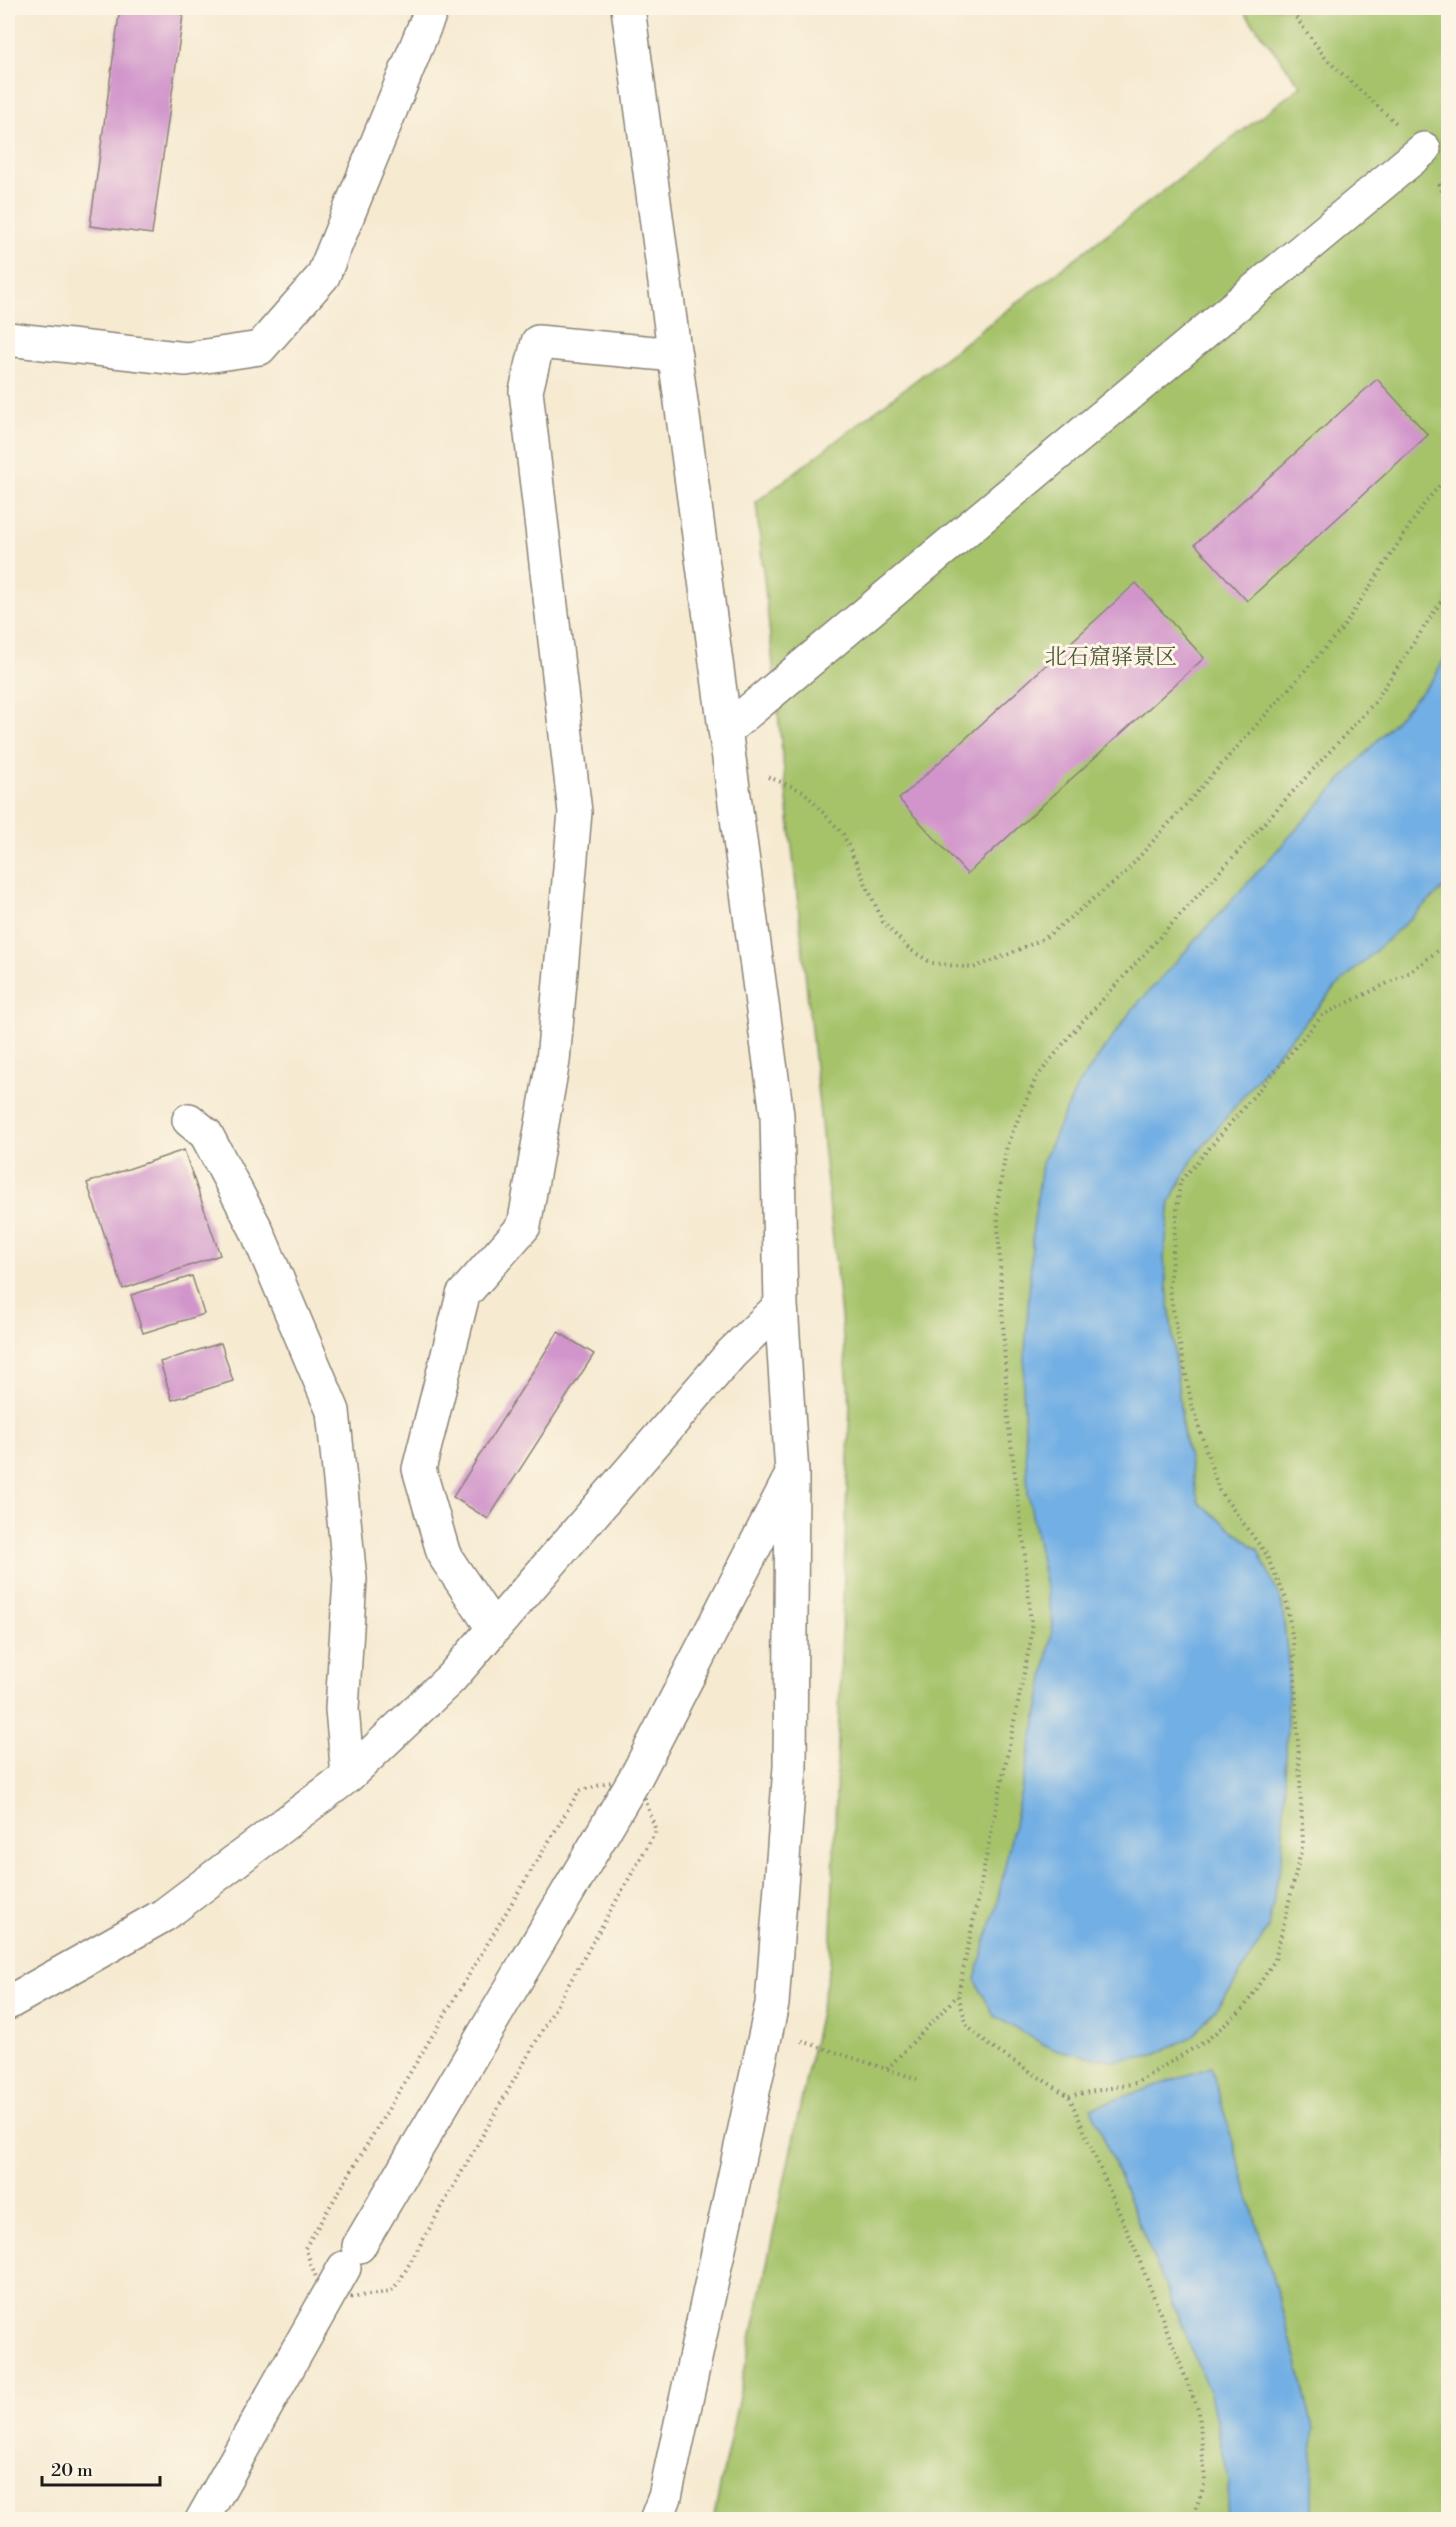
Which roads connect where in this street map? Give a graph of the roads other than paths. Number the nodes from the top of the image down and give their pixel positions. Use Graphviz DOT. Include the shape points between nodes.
graph roads {
  1 [pos="432,8"];
  2 [pos="628,8"];
  3 [pos="1424,149"];
  4 [pos="8,339"];
  5 [pos="675,355"];
  6 [pos="725,731"];
  7 [pos="189,1120"];
  8 [pos="781,1305"];
  9 [pos="792,1473"];
  10 [pos="493,1628"];
  11 [pos="348,1776"];
  12 [pos="8,2003"];
  13 [pos="202,2520"];
  14 [pos="656,2520"];
  1 -- 4 [label="street" via="323,276 260,348 186,359"];
  2 -- 5 [label="street"];
  3 -- 6 [label="street"];
  5 -- 6 [label="street"];
  5 -- 10 [label="street" via="538,342 526,391 575,812 554,1061 524,1226 463,1295 418,1469 444,1555"];
  6 -- 8 [label="street" via="777,1115"];
  7 -- 11 [label="street" via="206,1134 256,1229 333,1411 350,1579 342,1709"];
  8 -- 9 [label="street"];
  8 -- 10 [label="street" via="731,1354"];
  9 -- 13 [label="street" via="637,1775 351,2257"];
  9 -- 14 [label="street" via="790,1767 772,2004 665,2497"];
  10 -- 11 [label="street" via="451,1678"];
  11 -- 12 [label="street" via="165,1915"];
}
